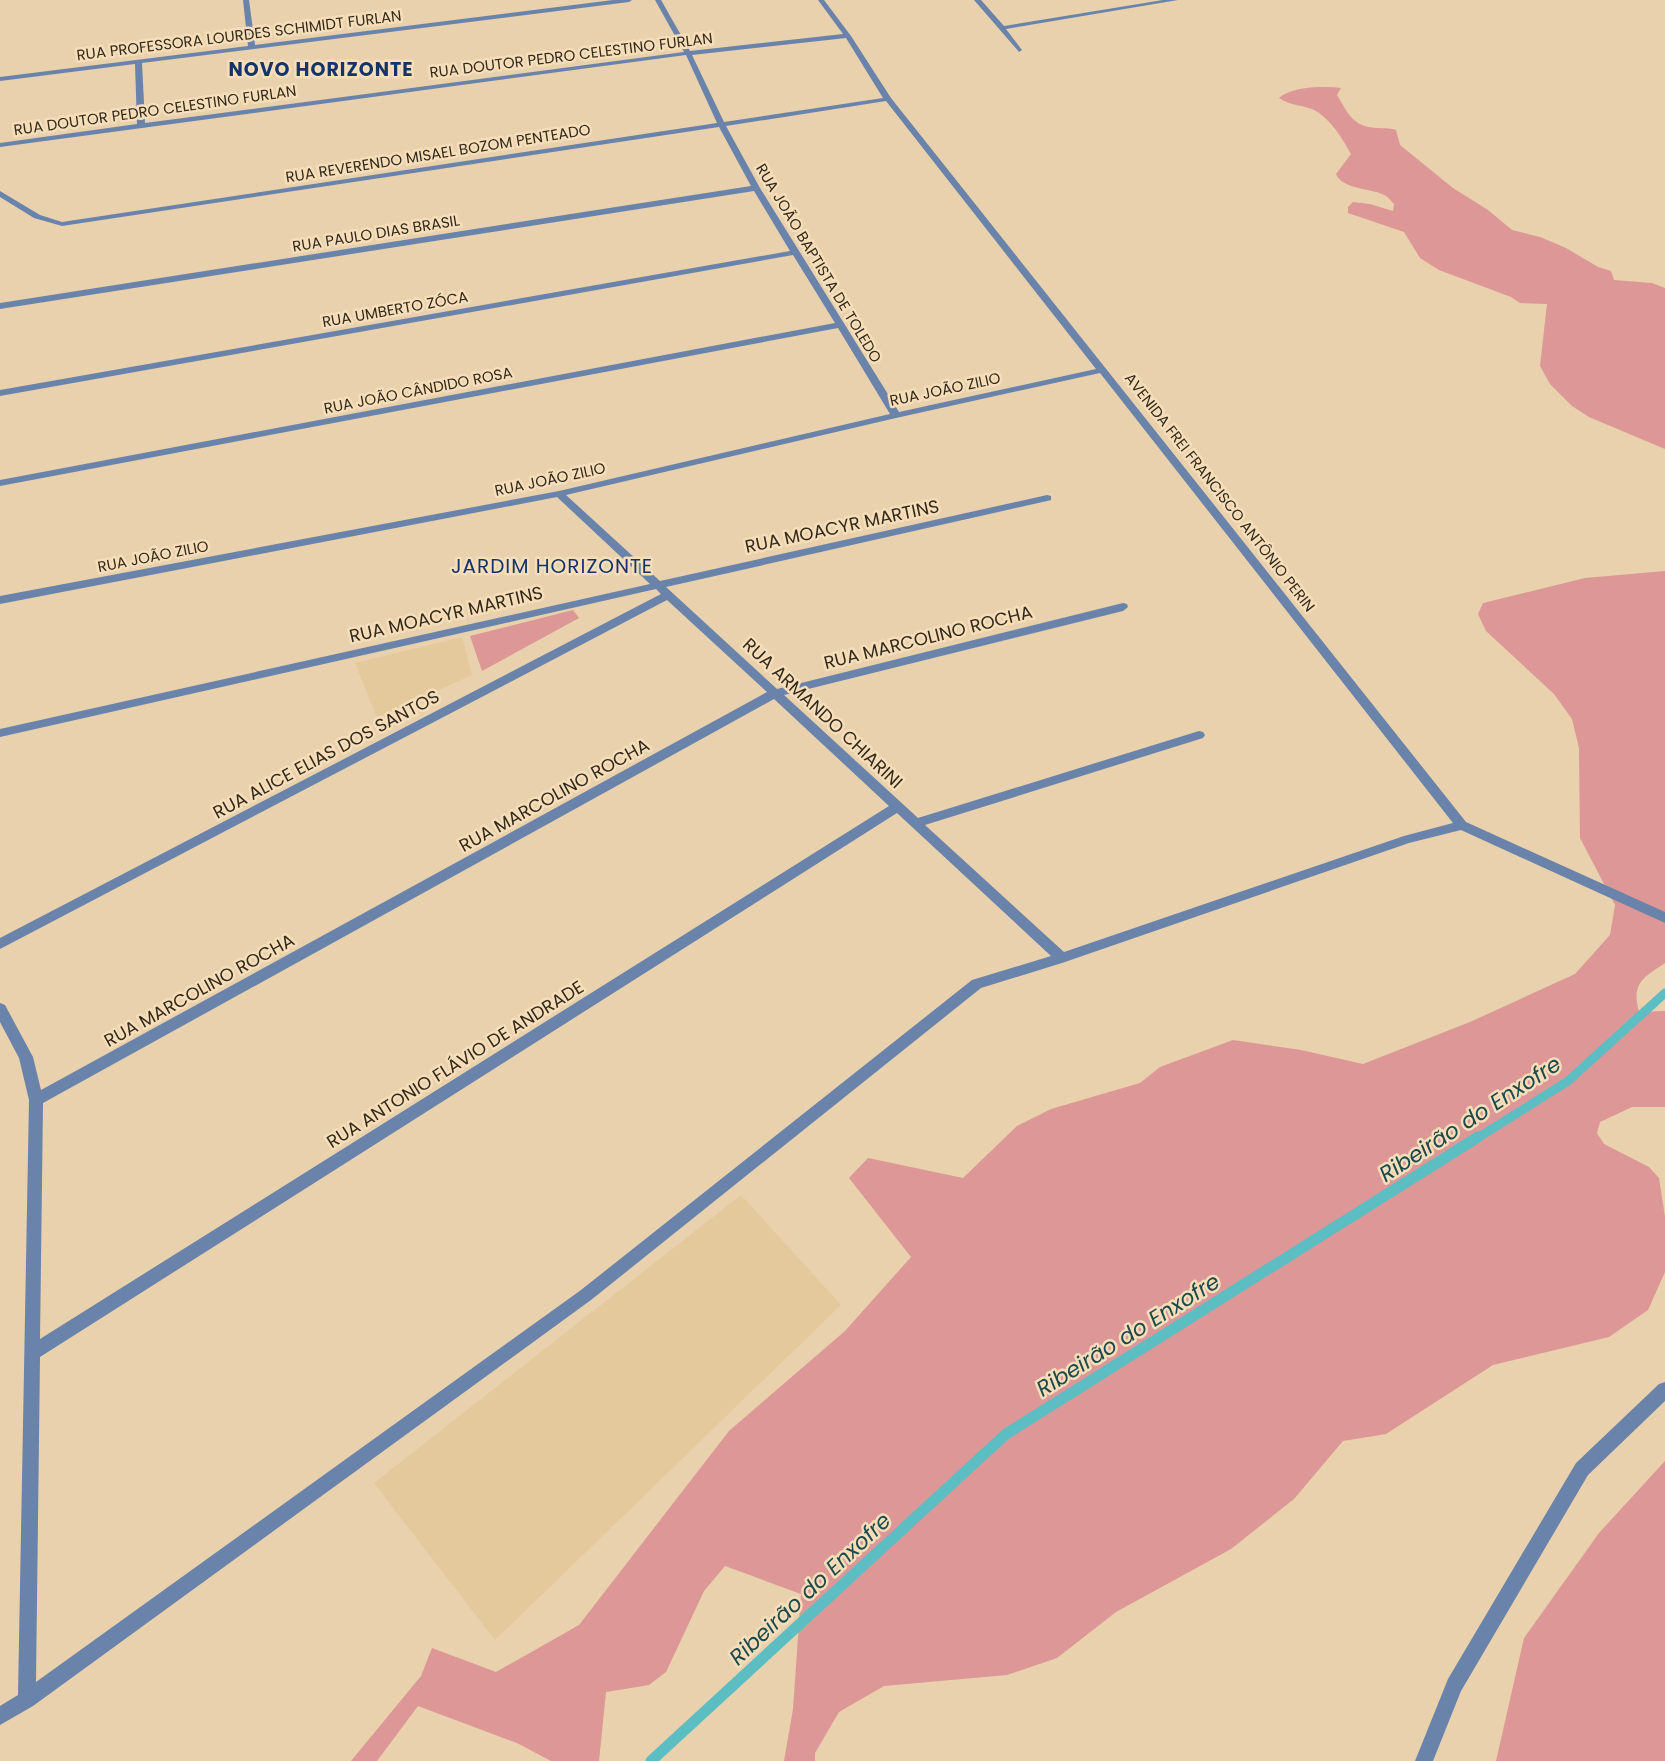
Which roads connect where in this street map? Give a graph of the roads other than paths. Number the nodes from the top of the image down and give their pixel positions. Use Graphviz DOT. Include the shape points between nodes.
graph roads {
  1 [pos="246,0"];
  2 [pos="630,0"];
  3 [pos="658,0"];
  4 [pos="821,0"];
  5 [pos="977,0"];
  6 [pos="1175,0"];
  7 [pos="1002,28"];
  8 [pos="848,36"];
  9 [pos="252,46"];
  10 [pos="1019,50"];
  11 [pos="688,53"];
  12 [pos="138,61"];
  13 [pos="0,79"];
  14 [pos="888,99"];
  15 [pos="721,124"];
  16 [pos="141,126"];
  17 [pos="0,145"];
  18 [pos="756,188"];
  19 [pos="0,193"];
  20 [pos="796,252"];
  21 [pos="0,306"];
  22 [pos="841,325"];
  23 [pos="1103,370"];
  24 [pos="0,393"];
  25 [pos="896,415"];
  26 [pos="0,483"];
  27 [pos="560,494"];
  28 [pos="1047,498"];
  29 [pos="658,584"];
  30 [pos="668,595"];
  31 [pos="0,600"];
  32 [pos="1123,607"];
  33 [pos="776,693"];
  34 [pos="0,734"];
  35 [pos="1199,735"];
  36 [pos="898,806"];
  37 [pos="916,823"];
  38 [pos="1462,824"];
  39 [pos="1665,918"];
  40 [pos="0,944"];
  41 [pos="1062,958"];
  42 [pos="0,1008"];
  43 [pos="36,1100"];
  44 [pos="32,1354"];
  45 [pos="1665,1390"];
  46 [pos="26,1700"];
  47 [pos="0,1716"];
  48 [pos="1424,1761"];
  1 -- 9 [label="street"];
  2 -- 9 [label="street, RUA PROFESSORA LOURDES SCHIMIDT FURLAN"];
  3 -- 11 [label="street, RUA JOÃO BAPTISTA DE TOLEDO"];
  4 -- 8 [label="street, AVENIDA FREI FRANCISCO ANTÔNIO PERIN"];
  5 -- 7 [label="street"];
  6 -- 7 [label="street"];
  7 -- 10 [label="street"];
  8 -- 11 [label="street, RUA DOUTOR PEDRO CELESTINO FURLAN"];
  8 -- 14 [label="street, AVENIDA FREI FRANCISCO ANTÔNIO PERIN"];
  9 -- 12 [label="street, RUA PROFESSORA LOURDES SCHIMIDT FURLAN"];
  11 -- 15 [label="street, RUA JOÃO BAPTISTA DE TOLEDO"];
  11 -- 16 [label="street, RUA DOUTOR PEDRO CELESTINO FURLAN"];
  12 -- 13 [label="street, RUA PROFESSORA LOURDES SCHIMIDT FURLAN"];
  12 -- 16 [label="street"];
  14 -- 15 [label="street, RUA REVERENDO MISAEL BOZOM PENTEADO"];
  14 -- 23 [label="street, AVENIDA FREI FRANCISCO ANTÔNIO PERIN"];
  15 -- 18 [label="street, RUA JOÃO BAPTISTA DE TOLEDO"];
  15 -- 19 [label="street, RUA REVERENDO MISAEL BOZOM PENTEADO" via="62,224 39,219"];
  16 -- 17 [label="street, RUA DOUTOR PEDRO CELESTINO FURLAN"];
  18 -- 20 [label="street, RUA JOÃO BAPTISTA DE TOLEDO"];
  18 -- 21 [label="street, RUA PAULO DIAS BRASIL"];
  20 -- 22 [label="street, RUA JOÃO BAPTISTA DE TOLEDO"];
  20 -- 24 [label="street, RUA UMBERTO ZÓCA"];
  22 -- 25 [label="street, RUA JOÃO BAPTISTA DE TOLEDO"];
  22 -- 26 [label="street, RUA JOÃO CÂNDIDO ROSA"];
  23 -- 25 [label="street, RUA JOÃO ZILIO"];
  23 -- 38 [label="street, AVENIDA FREI FRANCISCO ANTÔNIO PERIN"];
  25 -- 27 [label="street, RUA JOÃO ZILIO"];
  27 -- 29 [label="street, RUA ARMANDO CHIARINI"];
  27 -- 31 [label="street, RUA JOÃO ZILIO"];
  28 -- 29 [label="street, RUA MOACYR MARTINS"];
  29 -- 30 [label="street, RUA ARMANDO CHIARINI"];
  29 -- 34 [label="street, RUA MOACYR MARTINS"];
  30 -- 33 [label="street, RUA ARMANDO CHIARINI"];
  30 -- 40 [label="street, RUA ALICE ELIAS DOS SANTOS"];
  32 -- 33 [label="street, RUA MARCOLINO ROCHA"];
  33 -- 36 [label="street, RUA ARMANDO CHIARINI"];
  33 -- 43 [label="street, RUA MARCOLINO ROCHA"];
  35 -- 37 [label="street"];
  36 -- 37 [label="street, RUA ARMANDO CHIARINI"];
  36 -- 44 [label="street, RUA ANTONIO FLÁVIO DE ANDRADE"];
  37 -- 41 [label="street, RUA ARMANDO CHIARINI"];
  38 -- 39 [label="street, AVENIDA FREI FRANCISCO ANTÔNIO PERIN"];
  38 -- 41 [label="street" via="1408,839"];
  41 -- 46 [label="street" via="977,984 586,1295"];
  42 -- 43 [label="street" via="26,1058"];
  43 -- 44 [label="street"];
  44 -- 46 [label="street"];
  45 -- 48 [label="street" via="1582,1469 1454,1685"];
  46 -- 47 [label="street"];
}
